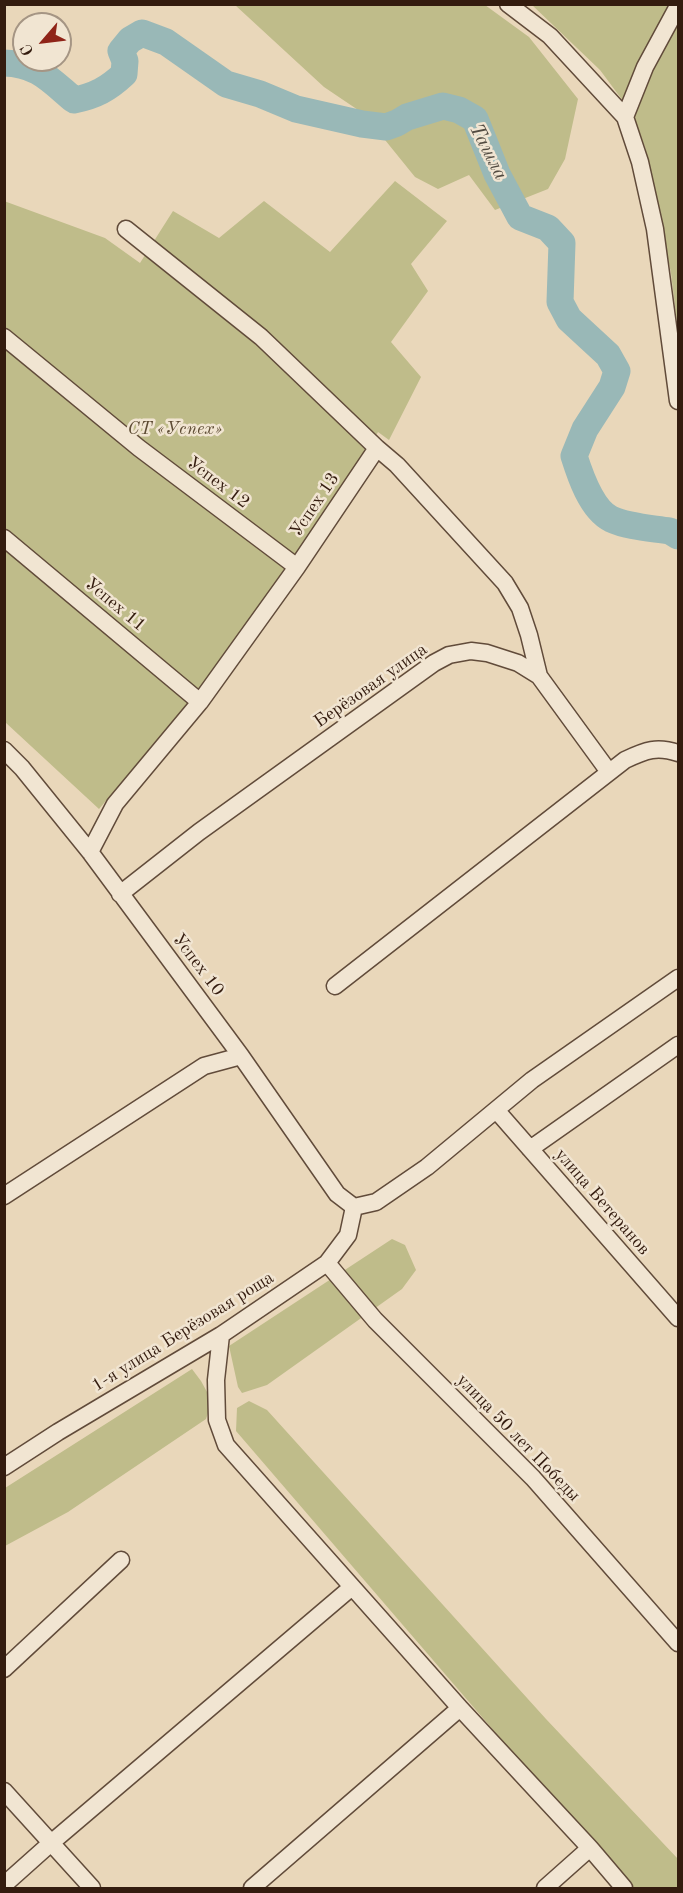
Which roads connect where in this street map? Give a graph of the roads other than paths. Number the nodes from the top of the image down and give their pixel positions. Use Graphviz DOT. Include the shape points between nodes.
graph roads {
  1 [pos="508,4"];
  2 [pos="678,6"];
  3 [pos="625,117"];
  4 [pos="126,229"];
  5 [pos="4,337"];
  6 [pos="678,401"];
  7 [pos="377,447"];
  8 [pos="4,538"];
  9 [pos="297,567"];
  10 [pos="538,676"];
  11 [pos="200,702"];
  12 [pos="4,750"];
  13 [pos="678,753"];
  14 [pos="609,772"];
  15 [pos="90,852"];
  16 [pos="120,894"];
  17 [pos="678,978"];
  18 [pos="335,986"];
  19 [pos="678,1045"];
  20 [pos="241,1056"];
  21 [pos="497,1111"];
  22 [pos="530,1149"];
  23 [pos="5,1196"];
  24 [pos="354,1207"];
  25 [pos="327,1263"];
  26 [pos="678,1318"];
  27 [pos="221,1335"];
  28 [pos="4,1467"];
  29 [pos="121,1560"];
  30 [pos="352,1587"];
  31 [pos="678,1643"];
  32 [pos="4,1669"];
  33 [pos="460,1708"];
  34 [pos="4,1791"];
  35 [pos="51,1843"];
  36 [pos="590,1848"];
  37 [pos="4,1885"];
  38 [pos="92,1888"];
  39 [pos="252,1888"];
  40 [pos="544,1888"];
  41 [pos="624,1888"];
  1 -- 3 [label="street" via="550,36"];
  2 -- 3 [label="street" via="645,68"];
  3 -- 6 [label="street" via="655,229"];
  4 -- 7 [label="street" via="261,337"];
  5 -- 9 [label="street, Успех 12" via="139,448"];
  7 -- 9 [label="street, Успех 13"];
  7 -- 10 [label="street" via="505,584 520,608"];
  8 -- 11 [label="street, Успех 11"];
  9 -- 11 [label="street, Успех 13"];
  10 -- 14 [label="street, Берёзовая улица"];
  10 -- 16 [label="street, Берёзовая улица" via="518,663 487,653 449,655 199,832"];
  11 -- 15 [label="street, Успех 13" via="115,804"];
  12 -- 15 [label="street, Успех 10"];
  13 -- 14 [label="street" via="665,748 644,750"];
  14 -- 18 [label="street"];
  15 -- 16 [label="street, Успех 10"];
  16 -- 20 [label="street, Успех 10"];
  17 -- 21 [label="street" via="532,1080"];
  19 -- 22 [label="street"];
  20 -- 23 [label="street" via="204,1066"];
  20 -- 24 [label="street, Успех 10" via="337,1194"];
  21 -- 22 [label="street, улица Ветеранов"];
  21 -- 24 [label="street" via="376,1202"];
  22 -- 26 [label="street, улица Ветеранов"];
  24 -- 25 [label="street, 1-я улица Берёзовая роща" via="348,1234"];
  25 -- 27 [label="street, 1-я улица Берёзовая роща"];
  25 -- 31 [label="street, улица 50 лет Победы" via="375,1320 533,1478"];
  27 -- 28 [label="street, 1-я улица Берёзовая роща"];
  27 -- 30 [label="street" via="217,1420 226,1445"];
  29 -- 32 [label="street"];
  30 -- 33 [label="street"];
  30 -- 35 [label="street"];
  33 -- 36 [label="street"];
  33 -- 39 [label="street"];
  34 -- 35 [label="street"];
  35 -- 37 [label="street"];
  35 -- 38 [label="street"];
  36 -- 40 [label="street"];
  36 -- 41 [label="street"];
}
